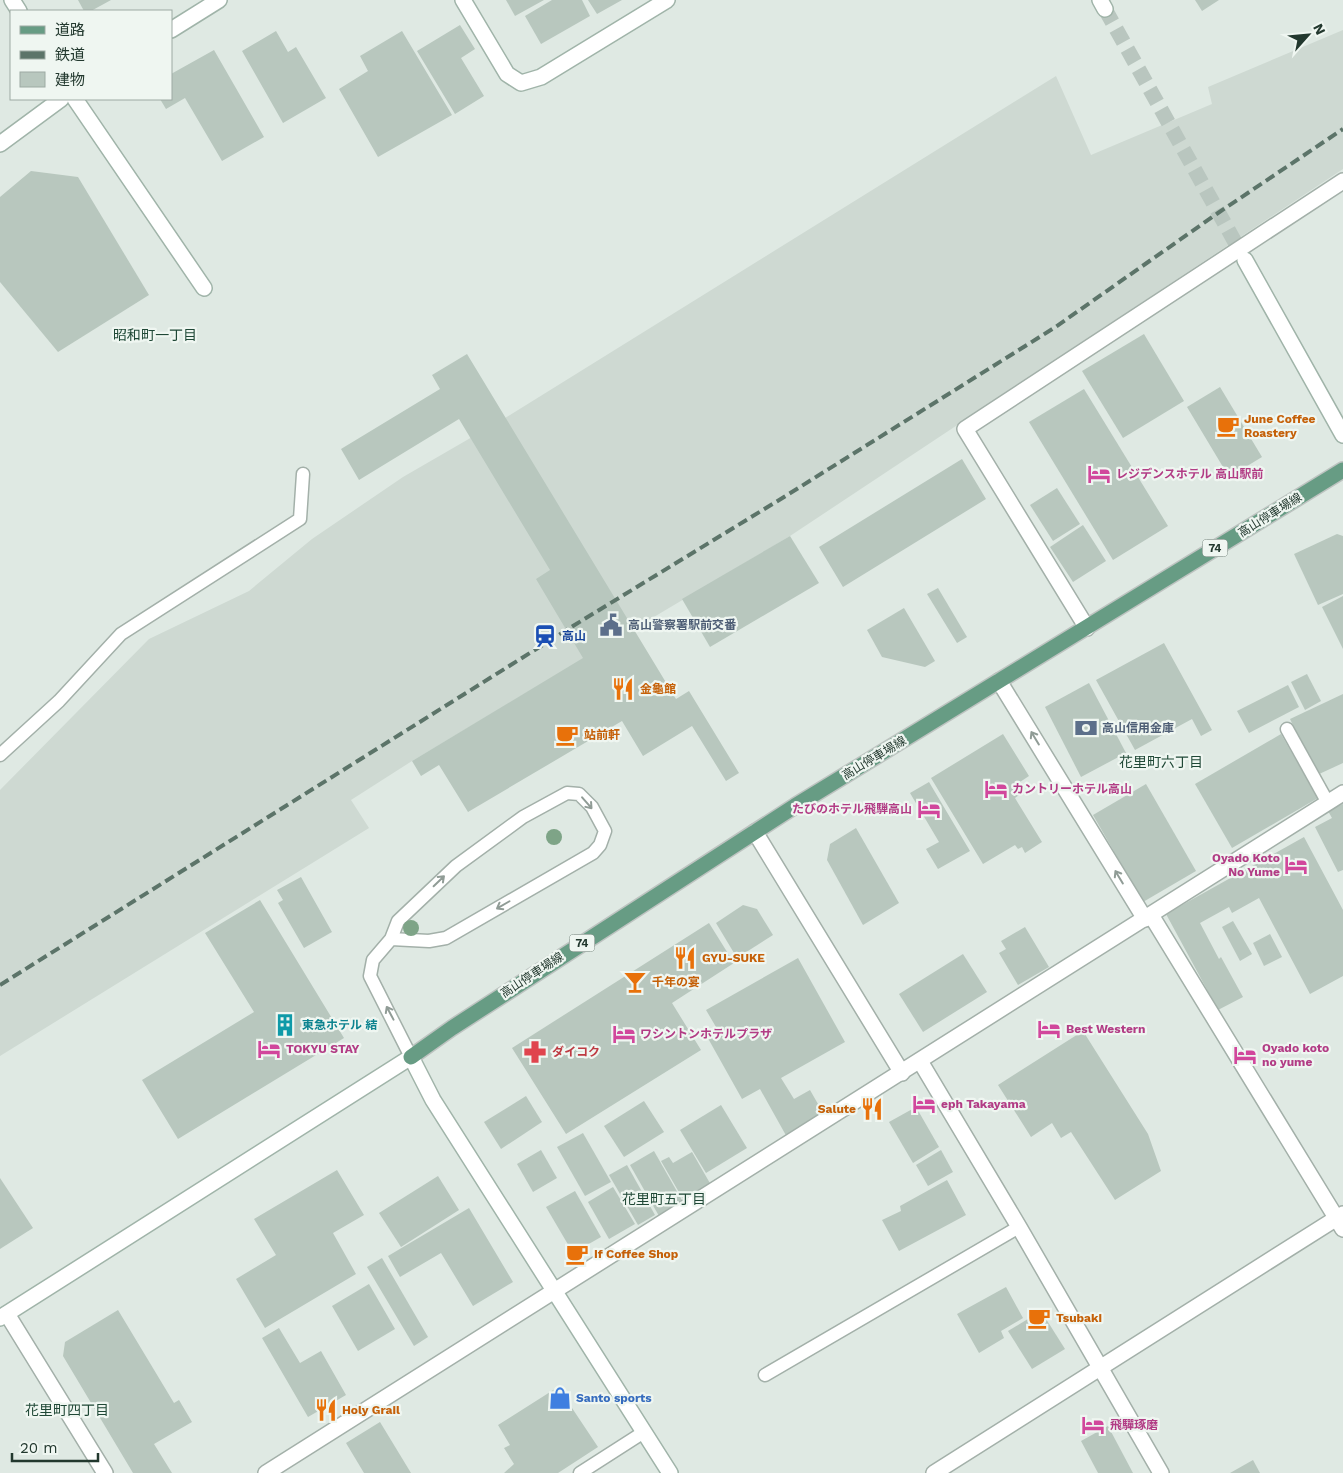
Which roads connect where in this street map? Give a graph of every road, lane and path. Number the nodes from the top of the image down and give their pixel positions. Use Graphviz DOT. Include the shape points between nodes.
graph roads {
  1 [pos="219,0"];
  2 [pos="463,0"];
  3 [pos="667,0"];
  4 [pos="172,29"];
  5 [pos="60,100"];
  6 [pos="76,100"];
  7 [pos="0,144"];
  8 [pos="1343,181"];
  9 [pos="1245,260"];
  10 [pos="204,288"];
  11 [pos="1343,435"];
  12 [pos="1343,470"];
  13 [pos="303,474"];
  14 [pos="1087,628"];
  15 [pos="999,681"];
  16 [pos="1287,729"];
  17 [pos="0,754"];
  18 [pos="1343,793"];
  19 [pos="1328,803"];
  20 [pos="755,832"];
  21 [pos="1148,917"];
  22 [pos="391,939"];
  23 [pos="411,1057"];
  24 [pos="920,1061"];
  25 [pos="902,1073"];
  26 [pos="1341,1220"];
  27 [pos="1019,1227"];
  28 [pos="554,1292"];
  29 [pos="3,1316"];
  30 [pos="1100,1368"];
  31 [pos="765,1374"];
  32 [pos="644,1432"];
  33 [pos="105,1473"];
  34 [pos="266,1473"];
  35 [pos="580,1473"];
  36 [pos="670,1473"];
  37 [pos="934,1473"];
  38 [pos="1161,1473"];
  1 -- 4 [label="street"];
  2 -- 3 [label="street" via="507,74 521,83 540,77"];
  5 -- 7 [label="street"];
  6 -- 10 [label="street"];
  8 -- 14 [label="street" via="965,429"];
  9 -- 11 [label="street"];
  12 -- 14 [label="main road, 高山停車場線 / 74"];
  13 -- 17 [label="lane" via="300,519 121,634 59,701"];
  14 -- 15 [label="main road, 高山停車場線 / 74"];
  15 -- 20 [label="main road, 高山停車場線 / 74"];
  21 -- 15 [label="street, one-way"];
  16 -- 19 [label="lane"];
  18 -- 19 [label="street"];
  19 -- 21 [label="street"];
  20 -- 23 [label="main road, 高山停車場線 / 74"];
  20 -- 25 [label="street"];
  21 -- 24 [label="street"];
  21 -- 26 [label="street"];
  22 -- 22 [label="lane, one-way" via="398,921 456,866 523,818 567,793 579,794 592,807 604,831 600,845 593,853 446,938 428,941"];
  23 -- 22 [label="lane, one-way" via="370,976 372,960"];
  23 -- 28 [label="street" via="433,1100"];
  23 -- 29 [label="street"];
  24 -- 25 [label="street"];
  24 -- 27 [label="street"];
  25 -- 28 [label="street"];
  26 -- 30 [label="street"];
  27 -- 30 [label="street"];
  27 -- 31 [label="lane"];
  28 -- 32 [label="street"];
  28 -- 34 [label="street"];
  29 -- 33 [label="street"];
  30 -- 37 [label="street"];
  30 -- 38 [label="street"];
  32 -- 35 [label="lane"];
  32 -- 36 [label="street"];
}
